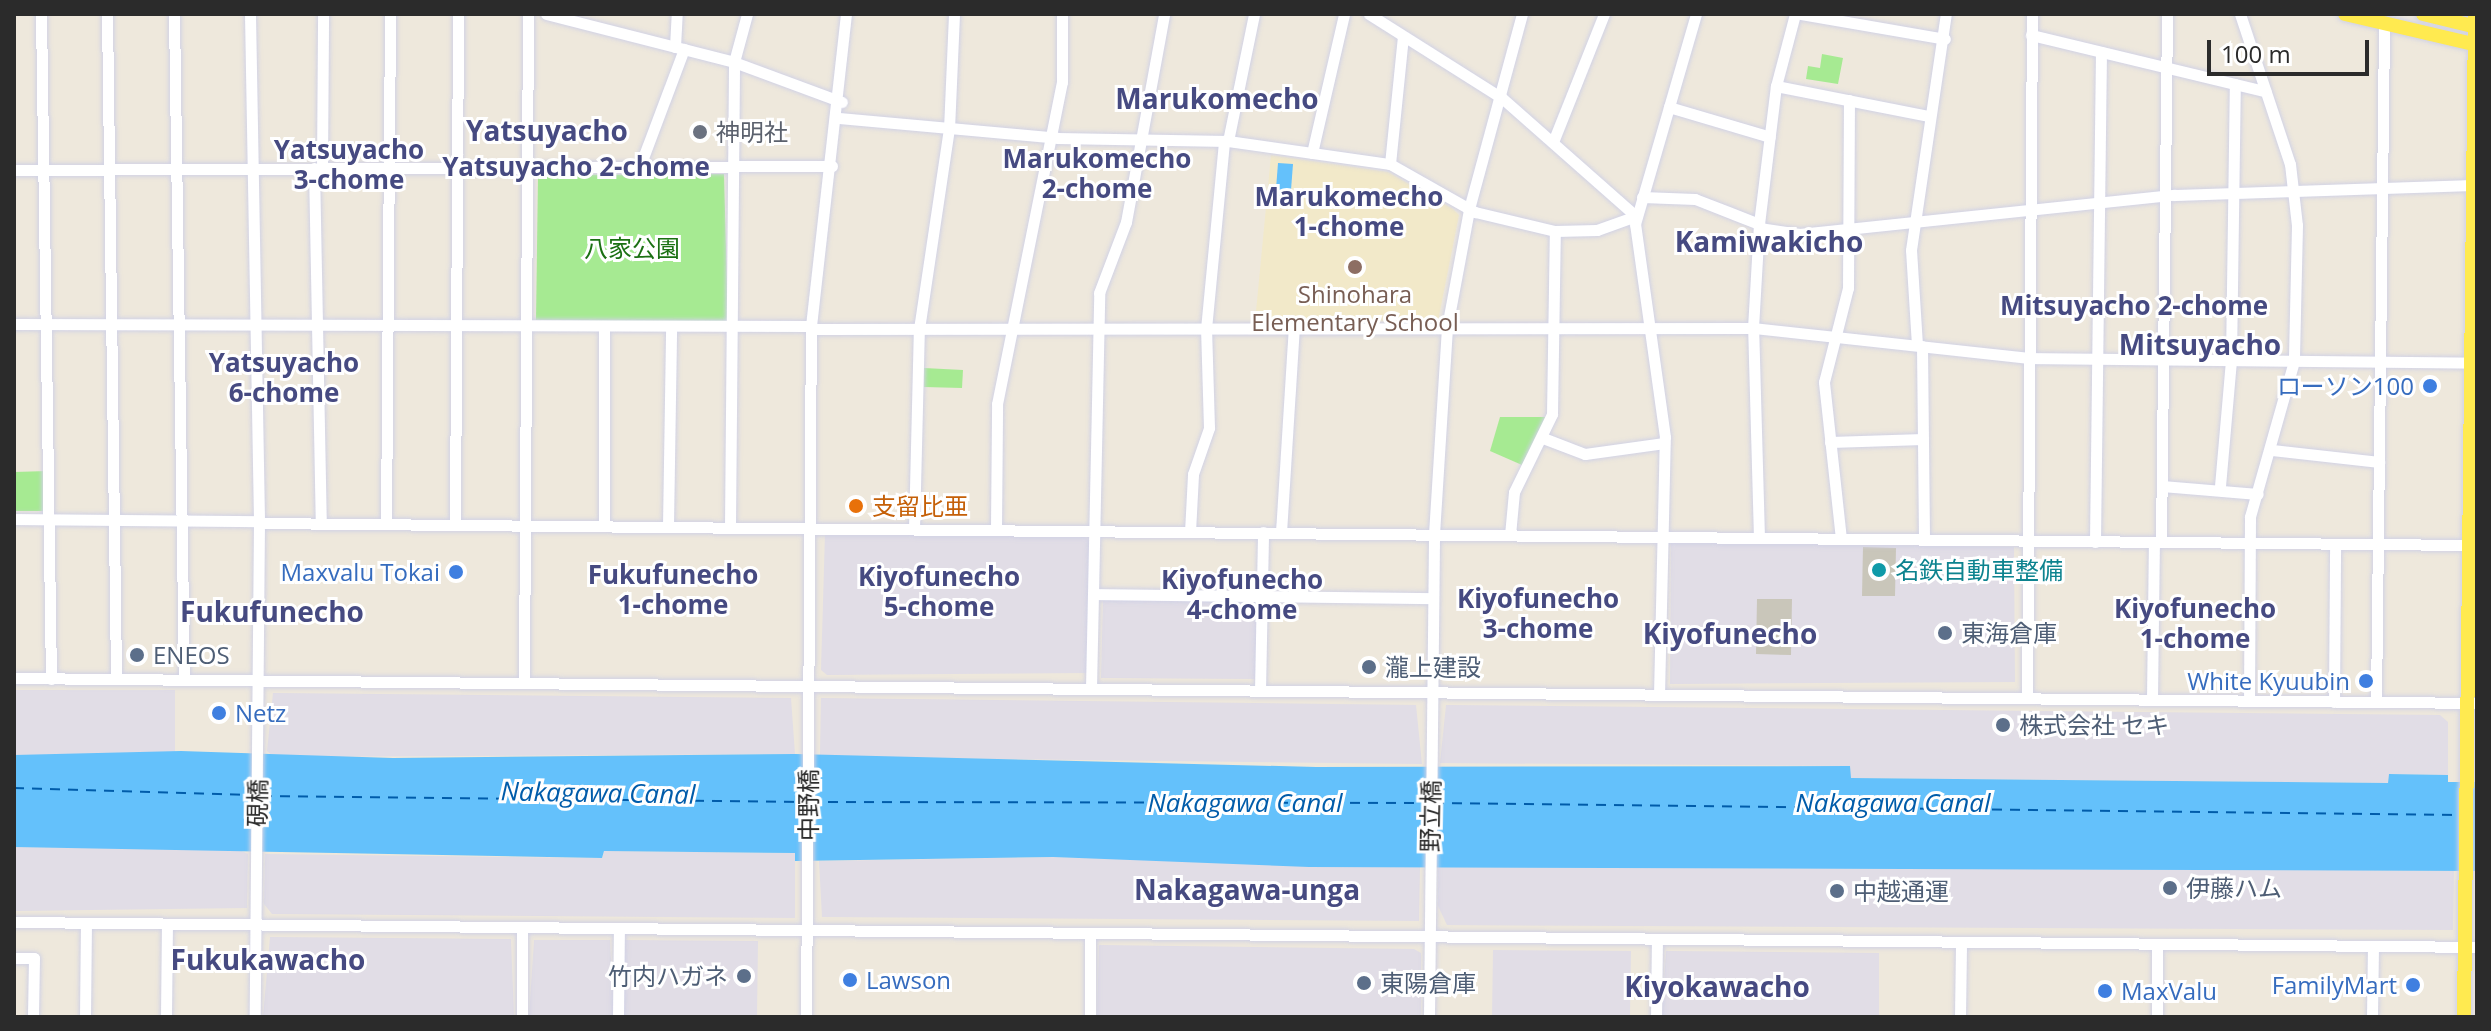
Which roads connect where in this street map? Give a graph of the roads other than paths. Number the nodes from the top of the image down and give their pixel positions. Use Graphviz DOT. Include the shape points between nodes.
graph roads {
  1 [pos="41,14"];
  2 [pos="107,14"];
  3 [pos="174,14"];
  4 [pos="250,14"];
  5 [pos="323,14"];
  6 [pos="390,14"];
  7 [pos="458,14"];
  8 [pos="528,14"];
  9 [pos="546,14"];
  10 [pos="599,14"];
  11 [pos="677,14"];
  12 [pos="747,14"];
  13 [pos="846,14"];
  14 [pos="954,14"];
  15 [pos="1062,14"];
  16 [pos="1164,14"];
  17 [pos="1254,14"];
  18 [pos="1344,14"];
  19 [pos="1369,14"];
  20 [pos="1522,14"];
  21 [pos="1604,14"];
  22 [pos="1696,14"];
  23 [pos="1798,14"];
  24 [pos="1946,14"];
  25 [pos="2032,14"];
  26 [pos="2167,14"];
  27 [pos="2240,14"];
  28 [pos="2345,14"];
  29 [pos="2423,14"];
  30 [pos="2476,22"];
  31 [pos="2384,24"];
  32 [pos="599,27"];
  33 [pos="2031,35"];
  34 [pos="1403,37"];
  35 [pos="1945,39"];
  36 [pos="2476,45"];
  37 [pos="680,48"];
  38 [pos="2101,52"];
  39 [pos="734,62"];
  40 [pos="2166,68"];
  41 [pos="2235,84"];
  42 [pos="1776,86"];
  43 [pos="2265,91"];
  44 [pos="1502,98"];
  45 [pos="1849,100"];
  46 [pos="842,102"];
  47 [pos="1669,107"];
  48 [pos="1929,116"];
  49 [pos="839,118"];
  50 [pos="949,129"];
  51 [pos="1048,136"];
  52 [pos="1770,137"];
  53 [pos="1142,139"];
  54 [pos="1226,141"];
  55 [pos="1553,142"];
  56 [pos="1312,153"];
  57 [pos="1390,164"];
  58 [pos="640,166"];
  59 [pos="733,166"];
  60 [pos="832,166"];
  61 [pos="458,167"];
  62 [pos="526,167"];
  63 [pos="249,168"];
  64 [pos="318,168"];
  65 [pos="389,168"];
  66 [pos="109,169"];
  67 [pos="175,169"];
  68 [pos="14,170"];
  69 [pos="45,170"];
  70 [pos="2382,185"];
  71 [pos="2475,185"];
  72 [pos="2165,196"];
  73 [pos="2233,196"];
  74 [pos="2296,196"];
  75 [pos="1642,197"];
  76 [pos="2099,203"];
  77 [pos="1469,209"];
  78 [pos="2030,209"];
  79 [pos="1636,216"];
  80 [pos="1916,221"];
  81 [pos="1759,226"];
  82 [pos="1848,227"];
  83 [pos="1555,231"];
  84 [pos="14,324"];
  85 [pos="48,325"];
  86 [pos="114,325"];
  87 [pos="180,326"];
  88 [pos="253,326"];
  89 [pos="315,326"];
  90 [pos="388,326"];
  91 [pos="456,327"];
  92 [pos="731,327"];
  93 [pos="1447,327"];
  94 [pos="604,328"];
  95 [pos="671,328"];
  96 [pos="811,328"];
  97 [pos="1016,328"];
  98 [pos="1294,328"];
  99 [pos="1553,328"];
  100 [pos="1653,328"];
  101 [pos="1753,328"];
  102 [pos="525,329"];
  103 [pos="919,329"];
  104 [pos="1206,329"];
  105 [pos="1099,330"];
  106 [pos="1839,334"];
  107 [pos="1919,346"];
  108 [pos="2028,358"];
  109 [pos="2097,359"];
  110 [pos="2163,360"];
  111 [pos="2231,360"];
  112 [pos="2294,361"];
  113 [pos="2380,362"];
  114 [pos="2475,363"];
  115 [pos="1543,438"];
  116 [pos="1923,439"];
  117 [pos="1830,442"];
  118 [pos="1664,443"];
  119 [pos="2272,450"];
  120 [pos="2379,462"];
  121 [pos="2162,486"];
  122 [pos="2220,486"];
  123 [pos="2258,494"];
  124 [pos="14,519"];
  125 [pos="52,520"];
  126 [pos="119,520"];
  127 [pos="186,520"];
  128 [pos="259,522"];
  129 [pos="321,523"];
  130 [pos="386,524"];
  131 [pos="455,524"];
  132 [pos="525,525"];
  133 [pos="604,526"];
  134 [pos="668,526"];
  135 [pos="730,527"];
  136 [pos="811,527"];
  137 [pos="914,529"];
  138 [pos="996,529"];
  139 [pos="1095,531"];
  140 [pos="1190,532"];
  141 [pos="1263,532"];
  142 [pos="1281,532"];
  143 [pos="1434,534"];
  144 [pos="1510,535"];
  145 [pos="1661,537"];
  146 [pos="1759,538"];
  147 [pos="1841,539"];
  148 [pos="1924,540"];
  149 [pos="2025,541"];
  150 [pos="2095,542"];
  151 [pos="2158,542"];
  152 [pos="2250,543"];
  153 [pos="2335,544"];
  154 [pos="2378,544"];
  155 [pos="2470,545"];
  156 [pos="1093,594"];
  157 [pos="1262,596"];
  158 [pos="1433,598"];
  159 [pos="14,678"];
  160 [pos="51,679"];
  161 [pos="116,679"];
  162 [pos="184,680"];
  163 [pos="258,680"];
  164 [pos="524,683"];
  165 [pos="809,687"];
  166 [pos="1091,689"];
  167 [pos="1260,691"];
  168 [pos="1432,693"];
  169 [pos="1659,695"];
  170 [pos="2027,698"];
  171 [pos="2152,700"];
  172 [pos="2249,701"];
  173 [pos="2334,702"];
  174 [pos="2376,702"];
  175 [pos="2473,703"];
  176 [pos="14,922"];
  177 [pos="86,923"];
  178 [pos="167,924"];
  179 [pos="256,925"];
  180 [pos="522,927"];
  181 [pos="619,928"];
  182 [pos="807,930"];
  183 [pos="1090,934"];
  184 [pos="1427,938"];
  185 [pos="1657,940"];
  186 [pos="1961,942"];
  187 [pos="2157,944"];
  188 [pos="2373,946"];
  189 [pos="2471,947"];
  190 [pos="14,958"];
  191 [pos="33,1017"];
  192 [pos="85,1017"];
  193 [pos="166,1017"];
  194 [pos="255,1017"];
  195 [pos="522,1017"];
  196 [pos="618,1017"];
  197 [pos="806,1017"];
  198 [pos="1090,1017"];
  199 [pos="1429,1017"];
  200 [pos="1656,1017"];
  201 [pos="1960,1017"];
  202 [pos="2157,1017"];
  203 [pos="2372,1017"];
  204 [pos="2464,1017"];
  1 -- 69 [label="street"];
  2 -- 66 [label="street"];
  3 -- 67 [label="street"];
  4 -- 63 [label="street, 硯橋"];
  5 -- 64 [label="street"];
  6 -- 65 [label="street"];
  7 -- 61 [label="street"];
  8 -- 62 [label="street"];
  9 -- 32 [label="street"];
  10 -- 32 [label="street"];
  11 -- 37 [label="street"];
  12 -- 39 [label="street"];
  13 -- 46 [label="street, 中野橋"];
  14 -- 50 [label="street"];
  15 -- 51 [label="street" via="1062,82"];
  16 -- 53 [label="street"];
  17 -- 54 [label="street"];
  18 -- 56 [label="street"];
  19 -- 34 [label="street"];
  20 -- 44 [label="street, 野立橋"];
  21 -- 55 [label="street"];
  22 -- 47 [label="street"];
  23 -- 35 [label="street"];
  23 -- 42 [label="street"];
  24 -- 35 [label="street"];
  25 -- 33 [label="street"];
  26 -- 40 [label="street"];
  27 -- 43 [label="street"];
  28 -- 31 [label="main road"];
  29 -- 30 [label="main road"];
  30 -- 36 [label="main road"];
  31 -- 36 [label="main road"];
  31 -- 70 [label="street"];
  32 -- 37 [label="street"];
  33 -- 38 [label="street"];
  33 -- 78 [label="street"];
  34 -- 44 [label="street"];
  34 -- 57 [label="street"];
  35 -- 48 [label="street"];
  36 -- 71 [label="main road"];
  37 -- 39 [label="street"];
  37 -- 58 [label="street"];
  38 -- 40 [label="street"];
  38 -- 76 [label="street"];
  39 -- 46 [label="street"];
  39 -- 59 [label="street"];
  40 -- 41 [label="street"];
  40 -- 72 [label="street"];
  41 -- 43 [label="street"];
  41 -- 73 [label="street"];
  42 -- 45 [label="street"];
  42 -- 52 [label="street"];
  43 -- 74 [label="street"];
  44 -- 55 [label="street"];
  44 -- 77 [label="street, 野立橋"];
  45 -- 48 [label="street"];
  45 -- 82 [label="street"];
  46 -- 49 [label="street, 中野橋"];
  47 -- 52 [label="street"];
  47 -- 75 [label="street"];
  48 -- 80 [label="street"];
  49 -- 50 [label="street"];
  49 -- 60 [label="street, 中野橋"];
  50 -- 51 [label="street"];
  50 -- 103 [label="street"];
  51 -- 53 [label="street"];
  51 -- 97 [label="street"];
  52 -- 81 [label="street"];
  53 -- 54 [label="street"];
  53 -- 105 [label="street" via="1126,222 1099,293"];
  54 -- 56 [label="street"];
  54 -- 104 [label="street"];
  55 -- 79 [label="street"];
  56 -- 57 [label="street"];
  57 -- 77 [label="street"];
  58 -- 59 [label="street"];
  58 -- 62 [label="street"];
  59 -- 60 [label="street"];
  59 -- 92 [label="street"];
  60 -- 96 [label="street, 中野橋"];
  61 -- 62 [label="street"];
  61 -- 65 [label="street"];
  61 -- 91 [label="street"];
  62 -- 102 [label="street"];
  63 -- 64 [label="street"];
  63 -- 67 [label="street"];
  63 -- 88 [label="street, 硯橋"];
  64 -- 65 [label="street"];
  64 -- 89 [label="street"];
  65 -- 90 [label="street"];
  66 -- 67 [label="street"];
  66 -- 69 [label="street"];
  66 -- 86 [label="street"];
  67 -- 87 [label="street"];
  68 -- 69 [label="street"];
  69 -- 85 [label="street"];
  70 -- 71 [label="street"];
  70 -- 74 [label="street"];
  70 -- 113 [label="street"];
  71 -- 114 [label="main road"];
  72 -- 73 [label="street"];
  72 -- 76 [label="street"];
  72 -- 110 [label="street"];
  73 -- 74 [label="street"];
  73 -- 111 [label="street"];
  74 -- 112 [label="street"];
  75 -- 79 [label="street"];
  75 -- 81 [label="street" via="1695,199"];
  76 -- 78 [label="street"];
  76 -- 109 [label="street"];
  77 -- 83 [label="street"];
  77 -- 93 [label="street, 野立橋"];
  78 -- 80 [label="street"];
  78 -- 108 [label="street"];
  79 -- 83 [label="street" via="1597,230"];
  79 -- 100 [label="street"];
  80 -- 82 [label="street"];
  80 -- 107 [label="street"];
  81 -- 82 [label="street" via="1800,234"];
  81 -- 101 [label="street"];
  82 -- 106 [label="street"];
  83 -- 99 [label="street"];
  84 -- 85 [label="street"];
  85 -- 86 [label="street"];
  85 -- 125 [label="street"];
  86 -- 87 [label="street"];
  86 -- 126 [label="street"];
  87 -- 88 [label="street"];
  87 -- 127 [label="street"];
  88 -- 89 [label="street"];
  88 -- 128 [label="street, 硯橋"];
  89 -- 90 [label="street"];
  89 -- 129 [label="street"];
  90 -- 91 [label="street"];
  90 -- 130 [label="street"];
  91 -- 102 [label="street"];
  91 -- 131 [label="street"];
  92 -- 95 [label="street"];
  92 -- 96 [label="street"];
  92 -- 135 [label="street"];
  93 -- 98 [label="street"];
  93 -- 99 [label="street"];
  93 -- 143 [label="street, 野立橋"];
  94 -- 95 [label="street"];
  94 -- 102 [label="street"];
  94 -- 133 [label="street"];
  95 -- 134 [label="street"];
  96 -- 103 [label="street"];
  96 -- 136 [label="street, 中野橋"];
  97 -- 103 [label="street"];
  97 -- 105 [label="street"];
  97 -- 138 [label="street" via="997,404"];
  98 -- 104 [label="street"];
  98 -- 142 [label="street"];
  99 -- 100 [label="street"];
  99 -- 115 [label="street" via="1552,414"];
  100 -- 101 [label="street"];
  100 -- 118 [label="street"];
  101 -- 106 [label="street"];
  101 -- 146 [label="street"];
  102 -- 132 [label="street"];
  103 -- 137 [label="street"];
  104 -- 105 [label="street"];
  104 -- 140 [label="street" via="1209,428 1193,474"];
  105 -- 139 [label="street"];
  106 -- 107 [label="street"];
  106 -- 117 [label="street" via="1824,382"];
  107 -- 108 [label="street"];
  107 -- 116 [label="street"];
  108 -- 109 [label="street"];
  108 -- 149 [label="street"];
  109 -- 110 [label="street"];
  109 -- 150 [label="street"];
  110 -- 111 [label="street"];
  110 -- 121 [label="street"];
  111 -- 112 [label="street"];
  111 -- 122 [label="street"];
  112 -- 113 [label="street"];
  112 -- 119 [label="street"];
  113 -- 114 [label="street"];
  113 -- 120 [label="street"];
  114 -- 155 [label="main road"];
  115 -- 118 [label="street" via="1585,454"];
  115 -- 144 [label="street" via="1514,492"];
  116 -- 117 [label="street"];
  116 -- 148 [label="street"];
  117 -- 147 [label="street"];
  118 -- 145 [label="street"];
  119 -- 120 [label="street"];
  119 -- 123 [label="street"];
  120 -- 154 [label="street"];
  121 -- 122 [label="street"];
  121 -- 151 [label="street"];
  122 -- 123 [label="street"];
  123 -- 152 [label="street"];
  124 -- 125 [label="street"];
  125 -- 126 [label="street"];
  125 -- 160 [label="street"];
  126 -- 127 [label="street"];
  126 -- 161 [label="street"];
  127 -- 128 [label="street"];
  127 -- 162 [label="street"];
  128 -- 129 [label="street"];
  128 -- 163 [label="street, 硯橋"];
  129 -- 130 [label="street"];
  130 -- 131 [label="street"];
  131 -- 132 [label="street"];
  132 -- 133 [label="street"];
  132 -- 164 [label="street"];
  133 -- 134 [label="street"];
  134 -- 135 [label="street"];
  135 -- 136 [label="street"];
  136 -- 137 [label="street"];
  136 -- 165 [label="street, 中野橋"];
  137 -- 138 [label="street"];
  138 -- 139 [label="street"];
  139 -- 140 [label="street"];
  139 -- 156 [label="street"];
  140 -- 141 [label="street"];
  141 -- 142 [label="street"];
  141 -- 157 [label="street"];
  142 -- 143 [label="street"];
  143 -- 144 [label="street"];
  143 -- 158 [label="street, 野立橋"];
  144 -- 145 [label="street"];
  145 -- 146 [label="street"];
  145 -- 169 [label="street"];
  146 -- 147 [label="street"];
  147 -- 148 [label="street"];
  148 -- 149 [label="street"];
  149 -- 150 [label="street"];
  149 -- 170 [label="street"];
  150 -- 151 [label="street"];
  151 -- 152 [label="street"];
  151 -- 171 [label="street"];
  152 -- 153 [label="street"];
  152 -- 172 [label="street"];
  153 -- 154 [label="street"];
  153 -- 173 [label="street"];
  154 -- 155 [label="street"];
  154 -- 174 [label="street"];
  155 -- 175 [label="main road"];
  156 -- 157 [label="street"];
  156 -- 166 [label="street"];
  157 -- 158 [label="street"];
  157 -- 167 [label="street"];
  158 -- 168 [label="street, 野立橋"];
  159 -- 160 [label="street"];
  160 -- 161 [label="street"];
  161 -- 162 [label="street"];
  162 -- 163 [label="street"];
  163 -- 164 [label="street"];
  163 -- 179 [label="street, 硯橋"];
  164 -- 165 [label="street"];
  165 -- 166 [label="street"];
  165 -- 182 [label="street, 中野橋"];
  166 -- 167 [label="street"];
  167 -- 168 [label="street"];
  168 -- 169 [label="street"];
  168 -- 184 [label="street, 野立橋"];
  169 -- 170 [label="street"];
  170 -- 171 [label="street"];
  171 -- 172 [label="street"];
  172 -- 173 [label="street"];
  173 -- 174 [label="street"];
  174 -- 175 [label="street"];
  175 -- 189 [label="main road" via="2466,882"];
  176 -- 177 [label="street"];
  177 -- 178 [label="street"];
  177 -- 192 [label="street"];
  178 -- 179 [label="street"];
  178 -- 193 [label="street"];
  179 -- 180 [label="street"];
  179 -- 194 [label="street, 硯橋"];
  180 -- 181 [label="street"];
  180 -- 195 [label="street"];
  181 -- 182 [label="street"];
  181 -- 196 [label="street"];
  182 -- 183 [label="street"];
  182 -- 197 [label="street, 中野橋"];
  183 -- 184 [label="street"];
  183 -- 198 [label="street"];
  184 -- 185 [label="street"];
  184 -- 199 [label="street, 野立橋"];
  185 -- 186 [label="street"];
  185 -- 200 [label="street"];
  186 -- 187 [label="street"];
  186 -- 201 [label="street"];
  187 -- 188 [label="street"];
  187 -- 202 [label="street"];
  188 -- 189 [label="street"];
  188 -- 203 [label="street"];
  189 -- 204 [label="main road"];
  190 -- 191 [label="street" via="34,958"];
}
